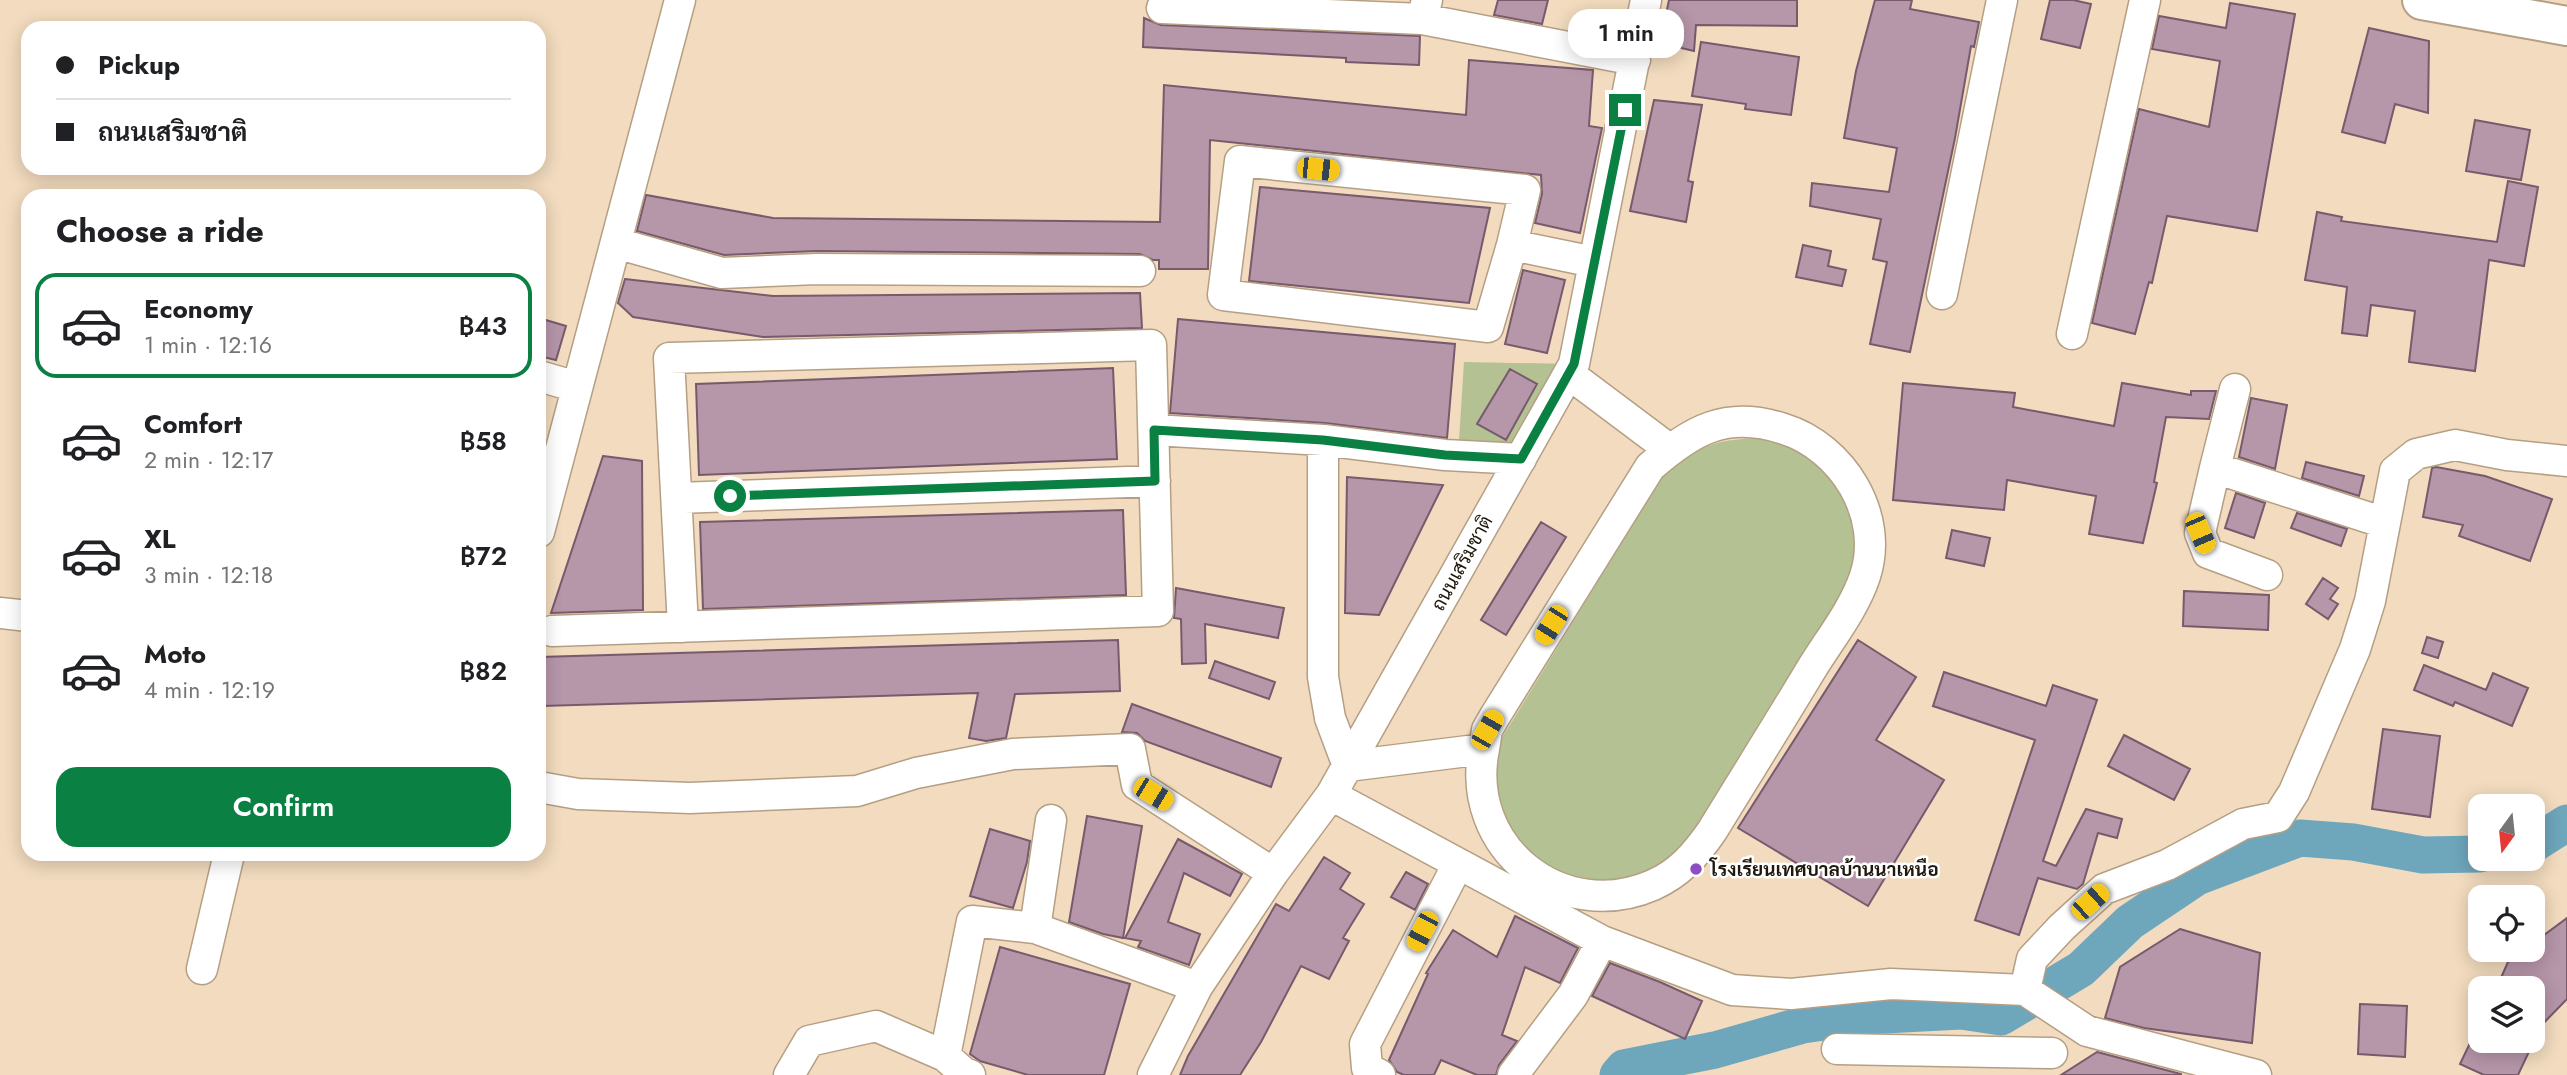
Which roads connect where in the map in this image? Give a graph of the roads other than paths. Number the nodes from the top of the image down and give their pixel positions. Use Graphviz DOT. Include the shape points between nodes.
graph roads {
  1 [pos="680,0"];
  2 [pos="1646,0"];
  3 [pos="2002,0"];
  4 [pos="2145,0"];
  5 [pos="2428,1"];
  6 [pos="1162,8"];
  7 [pos="1424,10"];
  8 [pos="2567,26"];
  9 [pos="1635,60"];
  10 [pos="616,243"];
  11 [pos="1512,245"];
  12 [pos="1594,262"];
  13 [pos="1140,271"];
  14 [pos="1942,294"];
  15 [pos="2072,334"];
  16 [pos="1569,373"];
  17 [pos="546,378"];
  18 [pos="577,387"];
  19 [pos="2235,389"];
  20 [pos="1154,430"];
  21 [pos="1323,440"];
  22 [pos="1670,449"];
  23 [pos="1521,459"];
  24 [pos="2567,461"];
  25 [pos="2215,468"];
  26 [pos="1155,481"];
  27 [pos="677,498"];
  28 [pos="546,500"];
  29 [pos="2385,523"];
  30 [pos="2267,575"];
  31 [pos="0,613"];
  32 [pos="21,615"];
  33 [pos="683,627"];
  34 [pos="552,631"];
  35 [pos="1484,749"];
  36 [pos="1348,766"];
  37 [pos="546,788"];
  38 [pos="1331,795"];
  39 [pos="1051,820"];
  40 [pos="227,861"];
  41 [pos="1458,864"];
  42 [pos="1273,873"];
  43 [pos="1035,929"];
  44 [pos="1602,940"];
  45 [pos="202,969"];
  46 [pos="1197,987"];
  47 [pos="2032,996"];
  48 [pos="2087,1031"];
  49 [pos="1837,1049"];
  50 [pos="945,1056"];
  51 [pos="2045,1064"];
  52 [pos="2240,1074"];
  53 [pos="789,1075"];
  54 [pos="970,1075"];
  55 [pos="1153,1075"];
  56 [pos="1380,1075"];
  57 [pos="1513,1075"];
  1 -- 10 [label="street"];
  2 -- 9 [label="street, ถนนเสริมชาติ"];
  3 -- 14 [label="street"];
  4 -- 15 [label="street"];
  5 -- 8 [label="main road"];
  6 -- 7 [label="street"];
  7 -- 9 [label="street"];
  9 -- 12 [label="street, ถนนเสริมชาติ"];
  10 -- 13 [label="street" via="722,273 817,269"];
  10 -- 18 [label="street"];
  11 -- 11 [label="street" via="1488,327 1223,295 1240,161 1525,190"];
  11 -- 12 [label="street"];
  12 -- 16 [label="street, ถนนเสริมชาติ"];
  16 -- 22 [label="street"];
  16 -- 23 [label="street, ถนนเสริมชาติ"];
  17 -- 18 [label="street"];
  18 -- 28 [label="street"];
  19 -- 25 [label="street"];
  20 -- 21 [label="street"];
  20 -- 26 [label="street"];
  20 -- 27 [label="street" via="1151,345 669,358"];
  21 -- 23 [label="street"];
  21 -- 36 [label="street" via="1323,677 1330,718"];
  22 -- 35 [label="street" via="1650,467 1495,716"];
  22 -- 35 [label="street" via="1717,425 1757,422 1796,433 1830,455 1843,471 1855,487 1868,525 1868,565 1853,601 1719,820 1688,863 1653,885 1613,895 1552,885 1518,863 1493,829 1480,789"];
  23 -- 36 [label="street, ถนนเสริมชาติ"];
  24 -- 29 [label="street" via="2455,445 2416,454 2395,471"];
  25 -- 29 [label="street"];
  25 -- 30 [label="street" via="2200,533 2208,553"];
  26 -- 27 [label="street"];
  26 -- 33 [label="street" via="1158,611"];
  27 -- 33 [label="street"];
  29 -- 47 [label="street" via="2355,649 2294,792 2278,817 2244,824 2167,865 2104,889 2032,958"];
  31 -- 32 [label="street"];
  33 -- 34 [label="street"];
  35 -- 36 [label="street"];
  36 -- 38 [label="street, ถนนเสริมชาติ"];
  37 -- 42 [label="street" via="579,794 690,798 857,791 916,773 1013,754 1130,749 1137,785"];
  38 -- 41 [label="street"];
  38 -- 42 [label="street, ถนนเสริมชาติ"];
  39 -- 43 [label="street"];
  40 -- 45 [label="street"];
  41 -- 44 [label="street"];
  41 -- 56 [label="street" via="1365,1044 1367,1068"];
  42 -- 46 [label="street, ถนนเสริมชาติ"];
  43 -- 46 [label="street"];
  43 -- 50 [label="street" via="972,921"];
  44 -- 47 [label="street" via="1732,989 1791,994 1891,984"];
  44 -- 57 [label="street" via="1573,995"];
  46 -- 55 [label="street, ถนนเสริมชาติ"];
  47 -- 48 [label="street"];
  48 -- 51 [label="street"];
  48 -- 52 [label="street"];
  49 -- 51 [label="street"];
  50 -- 53 [label="street" via="876,1026 809,1041"];
  50 -- 54 [label="street"];
}
